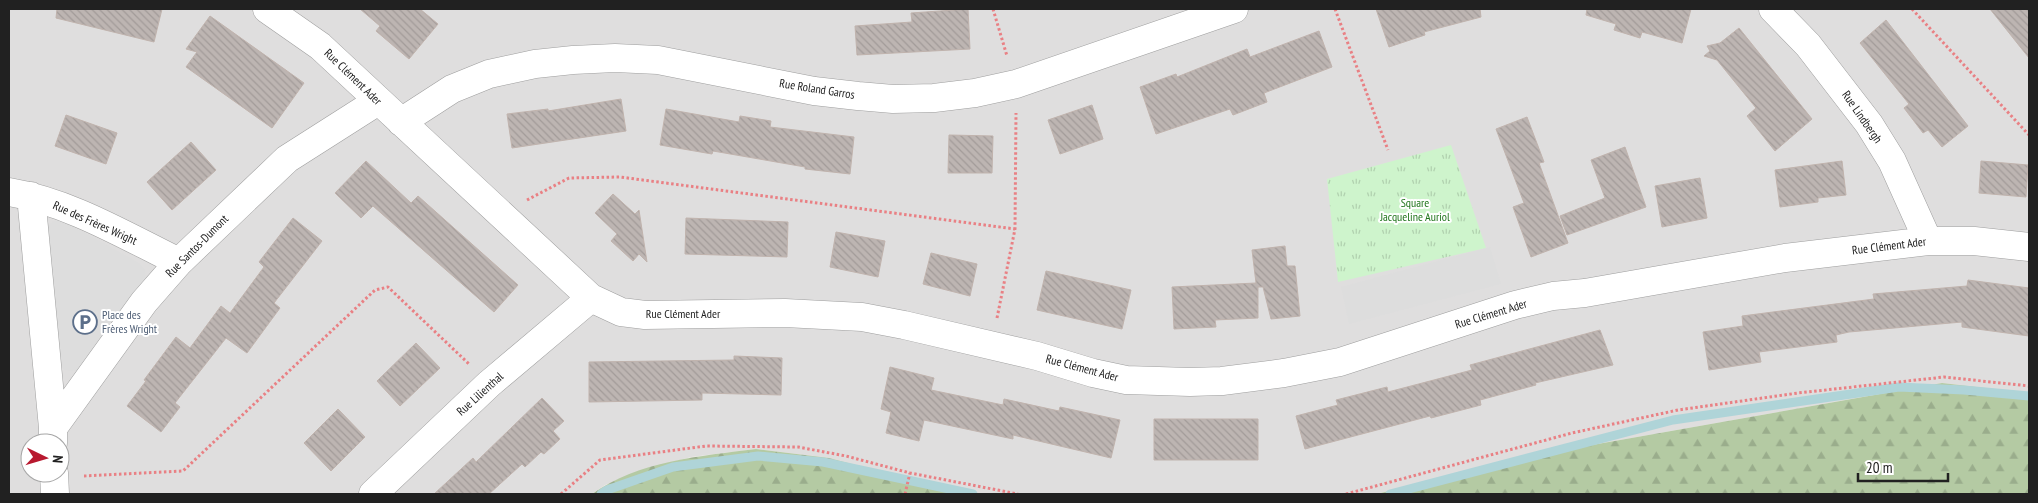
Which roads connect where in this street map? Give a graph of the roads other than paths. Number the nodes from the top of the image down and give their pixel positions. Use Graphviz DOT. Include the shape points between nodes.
graph roads {
  1 [pos="267,9"];
  2 [pos="1234,9"];
  3 [pos="1773,9"];
  4 [pos="378,101"];
  5 [pos="401,122"];
  6 [pos="20,194"];
  7 [pos="1928,241"];
  8 [pos="2029,246"];
  9 [pos="179,262"];
  10 [pos="591,298"];
  11 [pos="53,433"];
  12 [pos="55,433"];
  13 [pos="373,494"];
  1 -- 4 [label="street, Rue Clément Ader" via="320,46"];
  2 -- 5 [label="street, Rue Roland Garros" via="1016,84 975,93 894,98 814,90 658,60 573,60 489,74 452,89"];
  3 -- 7 [label="street, Rue Lindbergh" via="1808,45 1869,124 1892,161"];
  4 -- 5 [label="street, Rue Clément Ader"];
  4 -- 9 [label="street, Rue Santos-Dumont" via="287,159"];
  5 -- 10 [label="street, Rue Clément Ader"];
  6 -- 9 [label="street, Rue des Frères Wright" via="68,208"];
  6 -- 11 [label="street, Rue Santos-Dumont"];
  7 -- 8 [label="street, Rue Clément Ader"];
  7 -- 10 [label="street, Rue Clément Ader" via="1785,258 1585,294 1553,296 1514,305 1340,362 1222,381 1126,380 991,345 862,317 785,313 645,315 621,312"];
  9 -- 12 [label="street, Rue Santos-Dumont" via="144,302"];
  10 -- 13 [label="street, Rue Lilienthal" via="489,384"];
}
